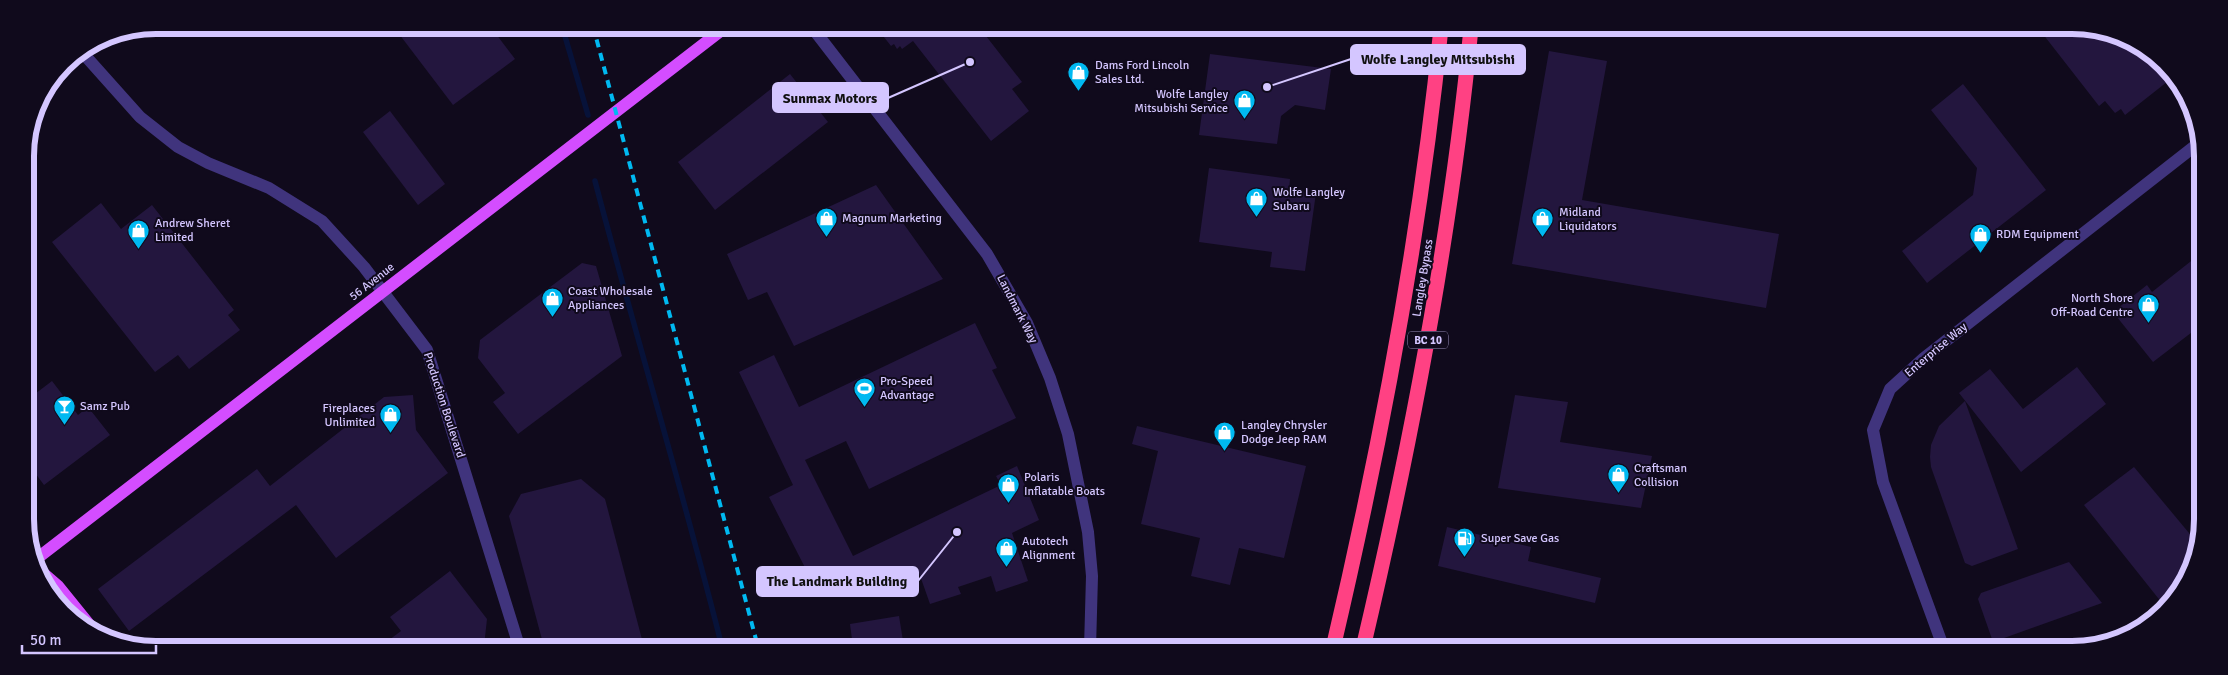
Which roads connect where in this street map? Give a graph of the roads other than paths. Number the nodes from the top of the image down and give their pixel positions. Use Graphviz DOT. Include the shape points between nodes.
graph roads {
  1 [pos="717,34"];
  2 [pos="816,34"];
  3 [pos="1439,34"];
  4 [pos="1470,34"];
  5 [pos="85,56"];
  6 [pos="2194,147"];
  7 [pos="382,291"];
  8 [pos="39,557"];
  9 [pos="49,579"];
  10 [pos="84,618"];
  11 [pos="516,641"];
  12 [pos="1090,641"];
  13 [pos="1336,641"];
  14 [pos="1365,641"];
  15 [pos="1941,641"];
  1 -- 7 [label="main road, 56 Avenue"];
  2 -- 12 [label="street, Landmark Way" via="988,254 1027,323 1050,378 1068,434 1088,532 1092,576"];
  3 -- 13 [label="highway, Langley Bypass / BC 10" via="1406,295 1377,451"];
  4 -- 14 [label="highway, Langley Bypass / BC 10" via="1438,282 1393,524"];
  5 -- 7 [label="street, Production Boulevard" via="140,118 178,147 208,164 269,188 322,222 343,241"];
  6 -- 15 [label="street, Enterprise Way" via="1932,352 1890,389 1873,430 1883,482"];
  7 -- 8 [label="main road, 56 Avenue"];
  7 -- 11 [label="street, Production Boulevard" via="427,350"];
  9 -- 10 [label="main road"];
}
